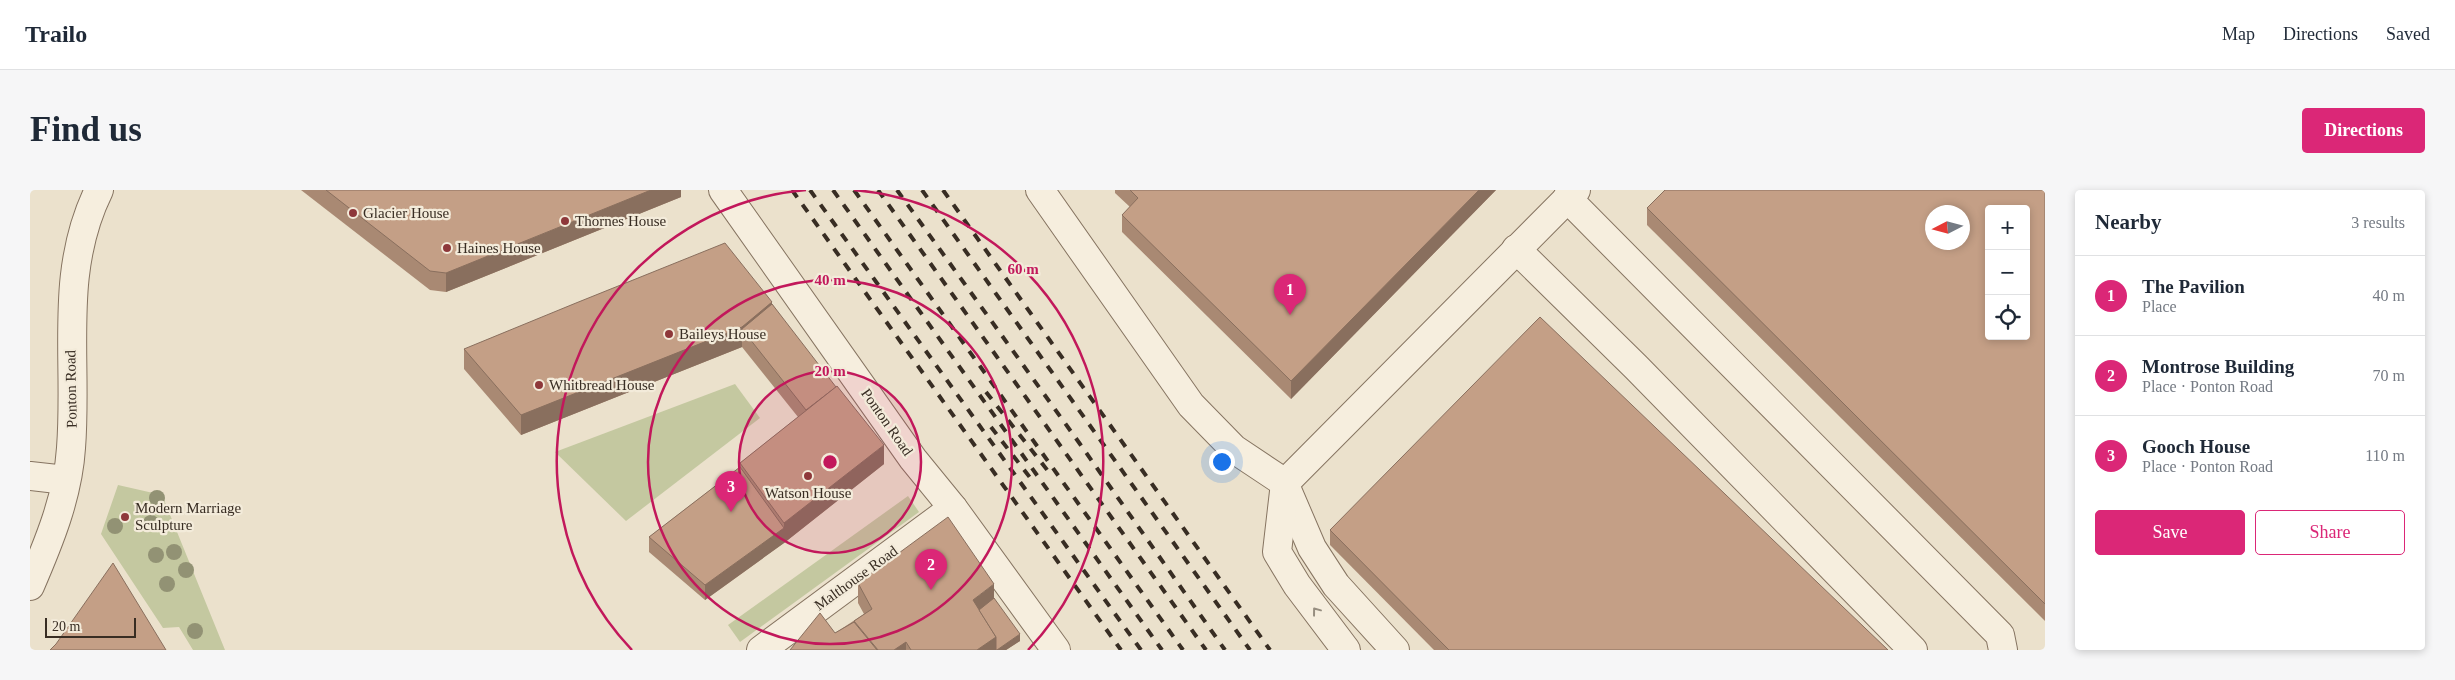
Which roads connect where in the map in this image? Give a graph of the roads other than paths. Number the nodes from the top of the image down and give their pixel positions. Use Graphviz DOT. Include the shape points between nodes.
graph roads {
  1 [pos="99,190"];
  2 [pos="724,190"];
  3 [pos="1040,190"];
  4 [pos="1571,194"];
  5 [pos="1516,249"];
  6 [pos="30,476"];
  7 [pos="66,480"];
  8 [pos="1285,483"];
  9 [pos="953,508"];
  10 [pos="31,583"];
  11 [pos="761,650"];
  12 [pos="1056,650"];
  13 [pos="1346,650"];
  14 [pos="1395,650"];
  15 [pos="1913,650"];
  16 [pos="2003,650"];
  1 -- 7 [label="street, Ponton Road" via="86,215 73,276 70,328 73,393 71,450"];
  2 -- 9 [label="street, Ponton Road" via="913,459"];
  3 -- 8 [label="street" via="1191,405 1234,449"];
  4 -- 5 [label="street"];
  4 -- 16 [label="street" via="2000,635"];
  5 -- 8 [label="street"];
  5 -- 15 [label="street"];
  6 -- 7 [label="street"];
  7 -- 10 [label="street, Ponton Road" via="50,538"];
  13 -- 8 [label="street, one-way" via="1297,585 1277,552"];
  8 -- 14 [label="street" via="1312,548 1336,585"];
  9 -- 11 [label="street, Malthouse Road"];
  9 -- 12 [label="street, Ponton Road"];
}
